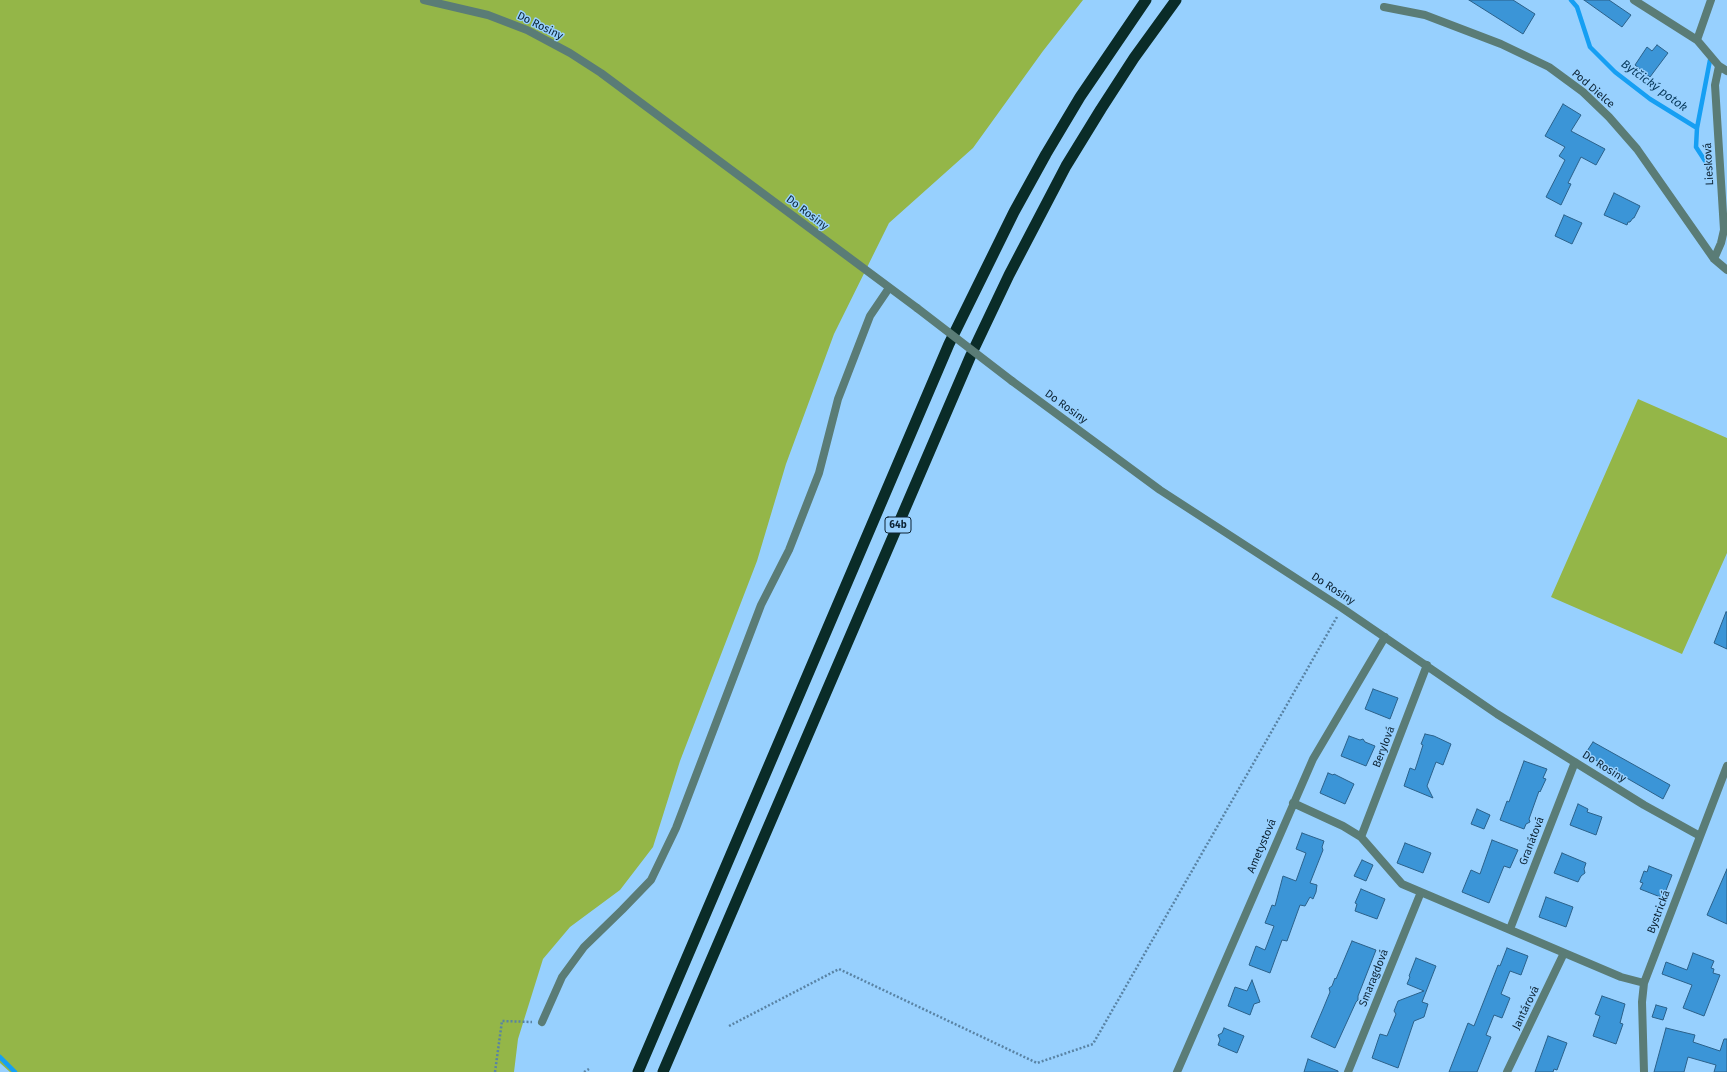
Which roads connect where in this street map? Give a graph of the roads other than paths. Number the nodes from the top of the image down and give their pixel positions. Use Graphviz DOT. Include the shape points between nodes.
graph roads {
  1 [pos="424,0"];
  2 [pos="1146,0"];
  3 [pos="1176,0"];
  4 [pos="1634,0"];
  5 [pos="1711,0"];
  6 [pos="1384,7"];
  7 [pos="1697,40"];
  8 [pos="1718,66"];
  9 [pos="1727,71"];
  10 [pos="1714,259"];
  11 [pos="1727,270"];
  12 [pos="889,288"];
  13 [pos="1385,637"];
  14 [pos="1427,665"];
  15 [pos="1575,762"];
  16 [pos="1727,766"];
  17 [pos="1292,803"];
  18 [pos="1700,836"];
  19 [pos="1361,837"];
  20 [pos="1421,892"];
  21 [pos="1510,928"];
  22 [pos="1564,953"];
  23 [pos="1644,983"];
  24 [pos="542,1022"];
  25 [pos="638,1072"];
  26 [pos="664,1072"];
  27 [pos="1177,1072"];
  28 [pos="1348,1072"];
  29 [pos="1507,1072"];
  30 [pos="1644,1072"];
  1 -- 12 [label="street, Do Rosiny" via="488,15 527,30 570,53 601,73"];
  2 -- 25 [label="highway, 64b" via="1080,97 1046,154 1014,212 956,330"];
  3 -- 26 [label="highway, 64b" via="1134,58 1078,147 993,308"];
  4 -- 7 [label="street"];
  5 -- 7 [label="street"];
  6 -- 10 [label="street, Pod Dielce" via="1424,15 1501,44 1549,67 1583,92 1637,149"];
  7 -- 8 [label="street"];
  8 -- 9 [label="street"];
  8 -- 10 [label="street, Liesková" via="1716,85 1724,230 1722,243"];
  10 -- 11 [label="street, Pod Dielce"];
  12 -- 13 [label="street, Do Rosiny, bridge" via="1160,490"];
  12 -- 24 [label="street" via="870,316 838,399 819,474 789,550 761,605 676,828 650,880 584,947 562,977"];
  13 -- 14 [label="street, Do Rosiny"];
  13 -- 17 [label="street, Ametystová" via="1313,759"];
  14 -- 15 [label="street, Do Rosiny" via="1497,714"];
  14 -- 19 [label="street, Berylová"];
  15 -- 18 [label="street, Do Rosiny"];
  15 -- 21 [label="street, Granátová"];
  16 -- 18 [label="street, Bystrická"];
  17 -- 19 [label="street"];
  17 -- 27 [label="street, Ametystová"];
  18 -- 23 [label="street, Bystrická"];
  19 -- 20 [label="street" via="1402,884"];
  20 -- 21 [label="street"];
  20 -- 28 [label="street, Smaragdová"];
  21 -- 22 [label="street"];
  22 -- 23 [label="street" via="1621,977"];
  22 -- 29 [label="street, Jantárová"];
  23 -- 30 [label="street, Bystrická"];
}
